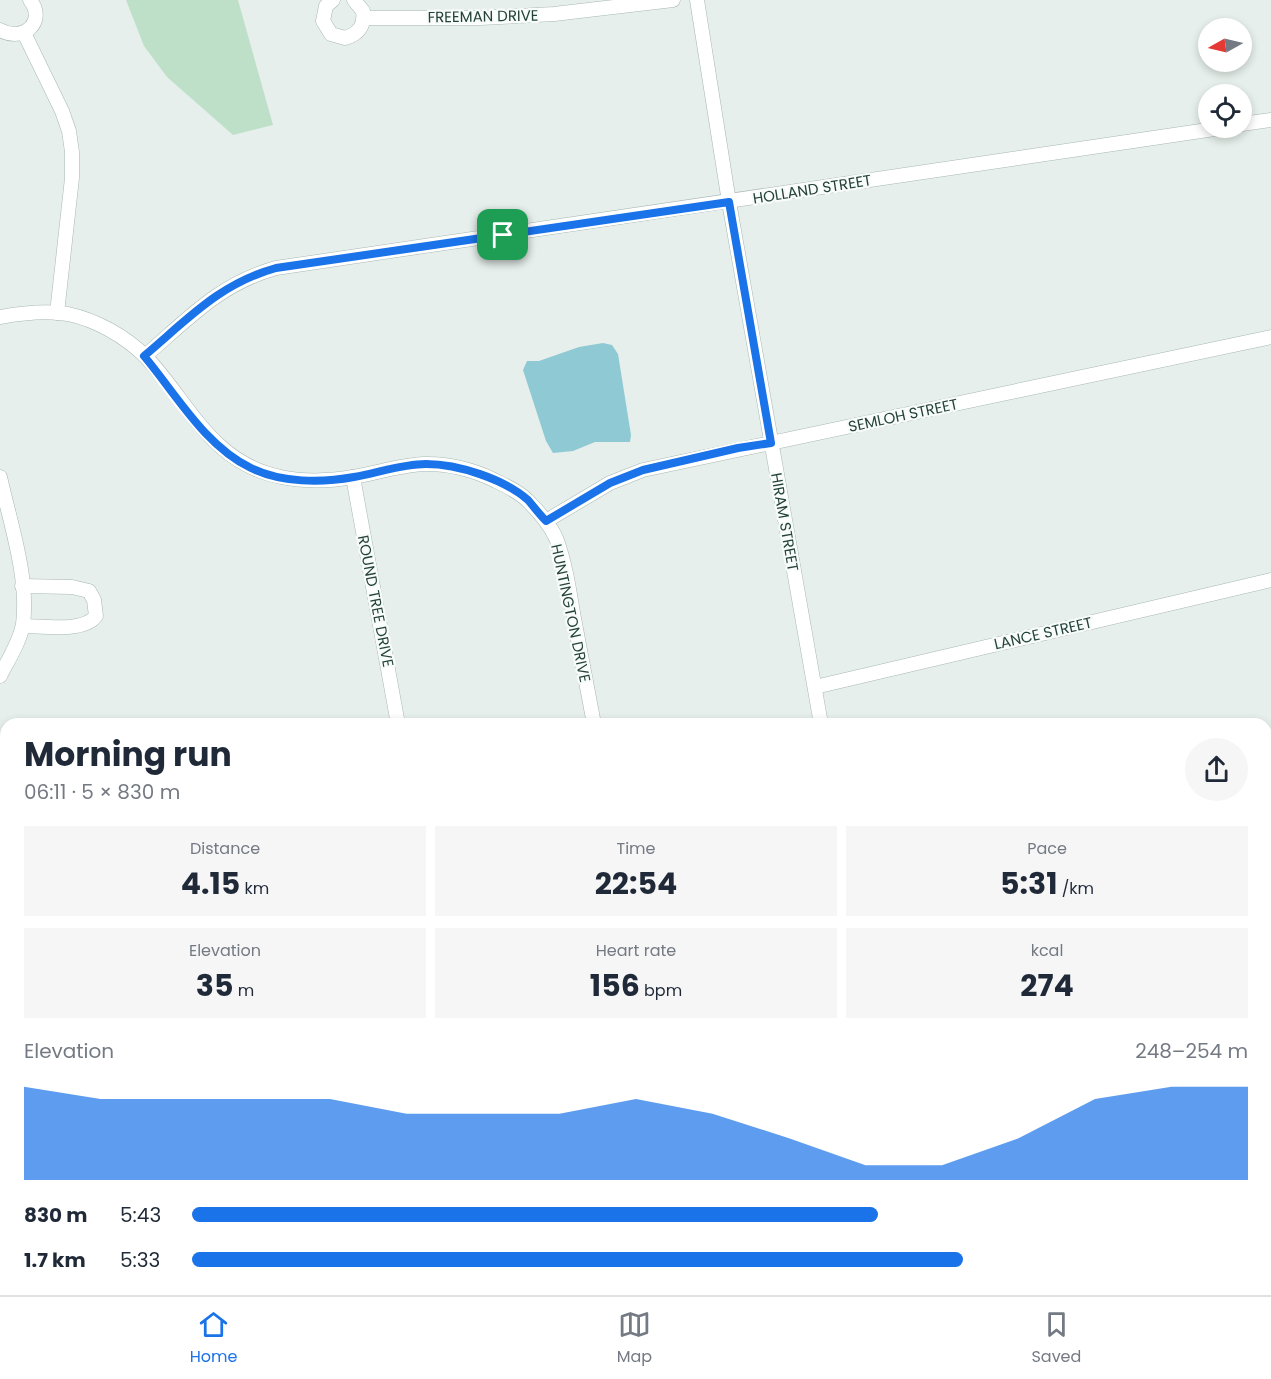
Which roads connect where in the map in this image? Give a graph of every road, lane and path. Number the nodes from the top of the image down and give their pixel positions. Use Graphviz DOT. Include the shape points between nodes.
graph roads {
  1 [pos="30,0"];
  2 [pos="333,0"];
  3 [pos="354,0"];
  4 [pos="673,0"];
  5 [pos="697,0"];
  6 [pos="364,18"];
  7 [pos="0,30"];
  8 [pos="24,33"];
  9 [pos="1271,120"];
  10 [pos="1252,123"];
  11 [pos="1198,131"];
  12 [pos="729,202"];
  13 [pos="57,313"];
  14 [pos="0,317"];
  15 [pos="1271,337"];
  16 [pos="144,356"];
  17 [pos="771,443"];
  18 [pos="0,477"];
  19 [pos="353,477"];
  20 [pos="546,521"];
  21 [pos="1271,580"];
  22 [pos="22,586"];
  23 [pos="23,626"];
  24 [pos="0,676"];
  25 [pos="814,687"];
  26 [pos="397,718"];
  27 [pos="593,718"];
  28 [pos="820,718"];
  1 -- 8 [label="street" via="35,21"];
  2 -- 6 [label="street" via="323,14 331,34 352,36 363,26"];
  3 -- 6 [label="street"];
  4 -- 6 [label="street, FREEMAN DRIVE" via="554,14"];
  5 -- 12 [label="street, HIRAM STREET"];
  7 -- 8 [label="street" via="15,35"];
  8 -- 13 [label="street" via="62,111 72,152"];
  9 -- 10 [label="street"];
  11 -- 12 [label="street, HOLLAND STREET"];
  12 -- 16 [label="street, HOLLAND STREET" via="276,268 254,274 216,295"];
  12 -- 17 [label="street, HIRAM STREET"];
  13 -- 14 [label="street, HUNTINGTON DRIVE"];
  13 -- 16 [label="street, HUNTINGTON DRIVE" via="89,319 108,328"];
  15 -- 17 [label="street, SEMLOH STREET"];
  16 -- 19 [label="street, HUNTINGTON DRIVE" via="222,450 251,469 314,481"];
  17 -- 20 [label="street, SEMLOH STREET" via="643,470 610,483"];
  17 -- 25 [label="street, HIRAM STREET"];
  18 -- 22 [label="street"];
  19 -- 20 [label="street, HUNTINGTON DRIVE" via="426,464 460,468 511,489"];
  19 -- 26 [label="street, ROUND TREE DRIVE"];
  20 -- 27 [label="street, HUNTINGTON DRIVE" via="565,571"];
  21 -- 25 [label="street, LANCE STREET"];
  22 -- 23 [label="street"];
  22 -- 23 [label="street" via="89,591 96,616 80,627"];
  23 -- 24 [label="street"];
  25 -- 28 [label="street, HIRAM STREET"];
}
